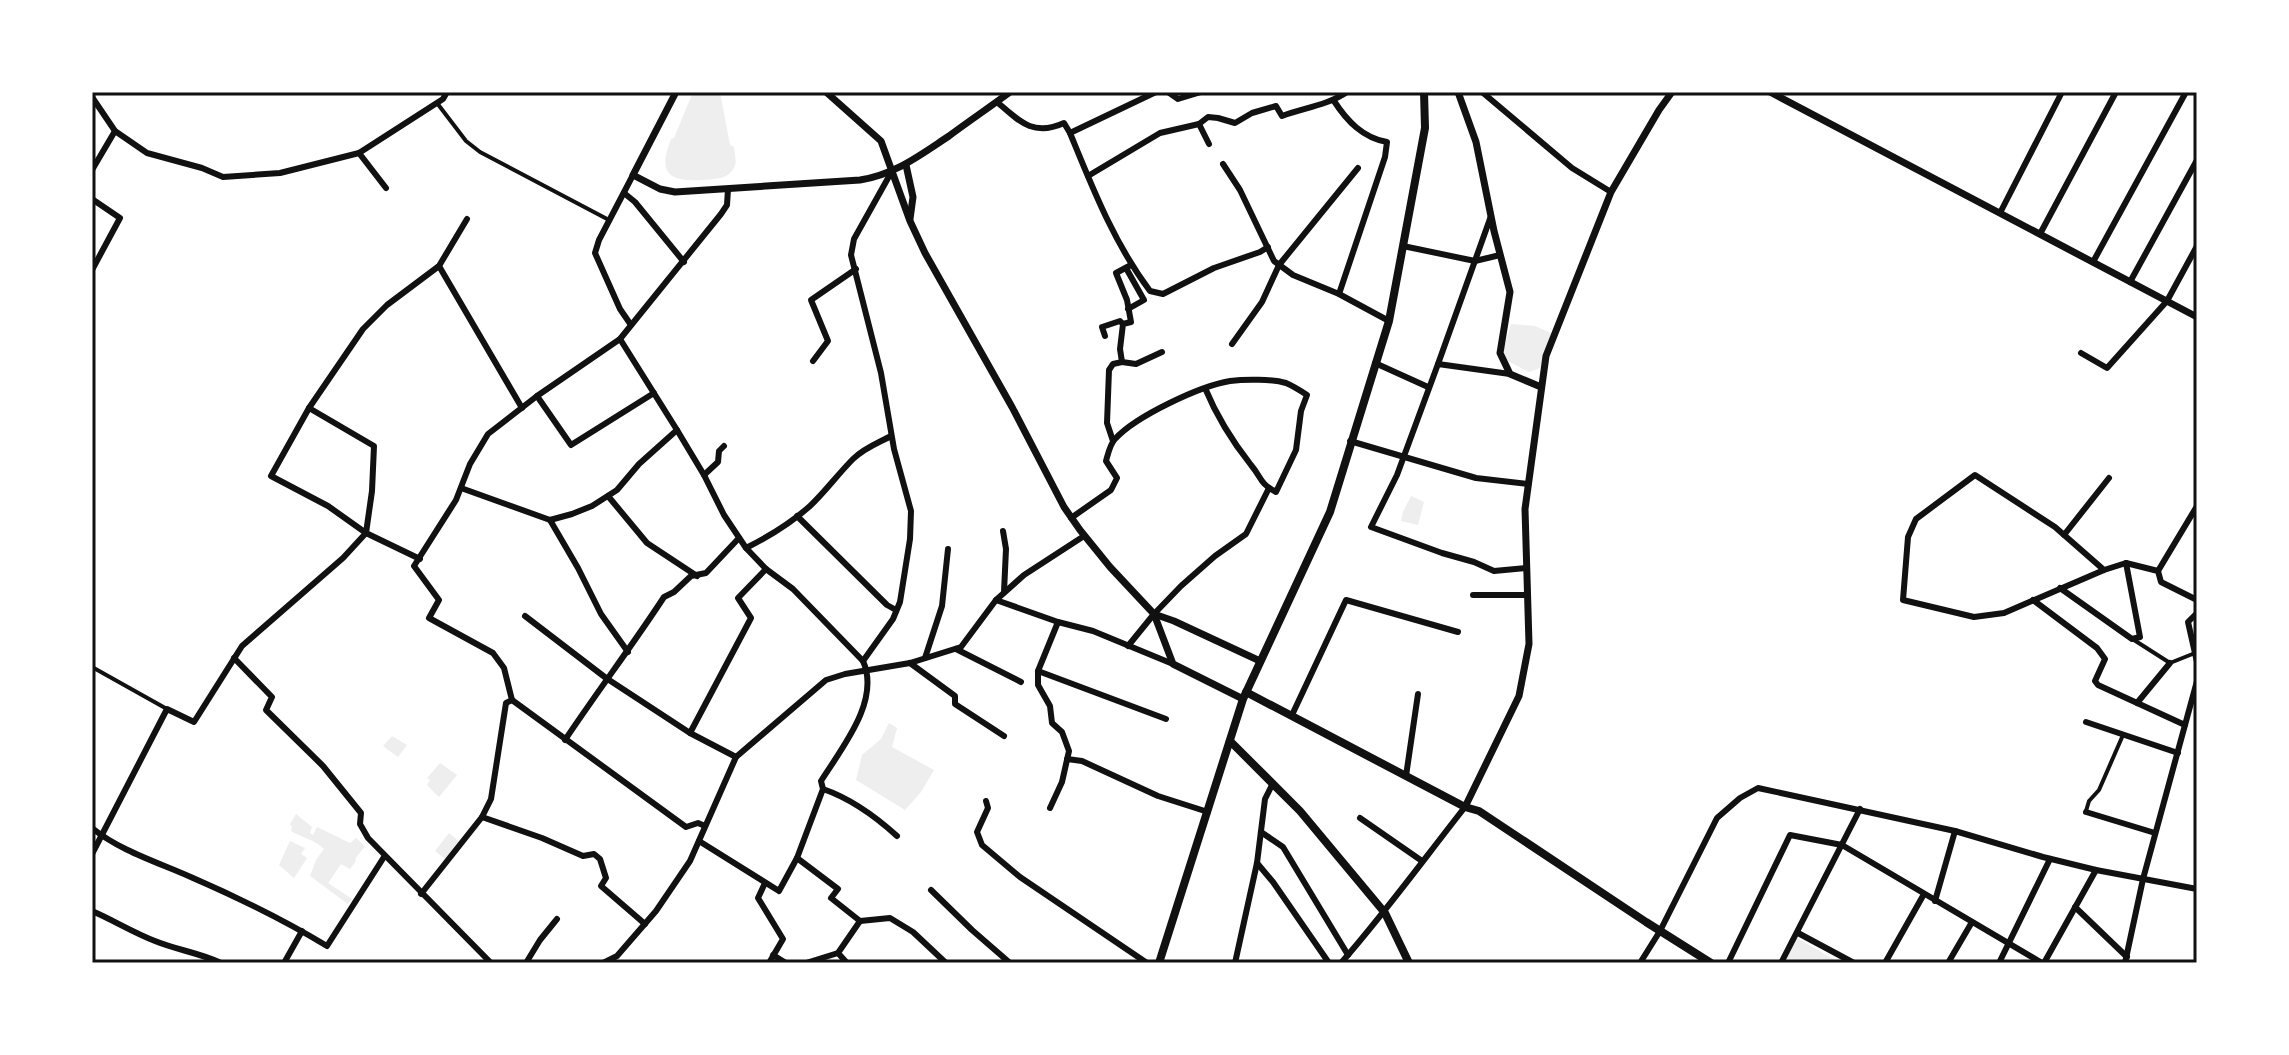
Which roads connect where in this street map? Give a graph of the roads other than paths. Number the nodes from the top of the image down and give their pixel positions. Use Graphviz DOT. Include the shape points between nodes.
graph roads {
  1 [pos="447,92"];
  2 [pos="676,92"];
  3 [pos="826,92"];
  4 [pos="1010,92"];
  5 [pos="1156,92"];
  6 [pos="1168,92"];
  7 [pos="1201,92"];
  8 [pos="1347,92"];
  9 [pos="1424,92"];
  10 [pos="1458,92"];
  11 [pos="1482,92"];
  12 [pos="1672,92"];
  13 [pos="1770,92"];
  14 [pos="2062,92"];
  15 [pos="2116,92"];
  16 [pos="2186,92"];
  17 [pos="92,97"];
  18 [pos="1334,101"];
  19 [pos="997,102"];
  20 [pos="437,103"];
  21 [pos="1199,124"];
  22 [pos="115,131"];
  23 [pos="1070,133"];
  24 [pos="1209,144"];
  25 [pos="359,153"];
  26 [pos="2197,160"];
  27 [pos="1223,164"];
  28 [pos="906,165"];
  29 [pos="1358,168"];
  30 [pos="92,170"];
  31 [pos="892,171"];
  32 [pos="633,175"];
  33 [pos="1088,176"];
  34 [pos="386,188"];
  35 [pos="728,189"];
  36 [pos="1611,192"];
  37 [pos="624,193"];
  38 [pos="92,199"];
  39 [pos="2000,213"];
  40 [pos="1491,216"];
  41 [pos="467,219"];
  42 [pos="609,220"];
  43 [pos="910,221"];
  44 [pos="2040,234"];
  45 [pos="1403,246"];
  46 [pos="2197,246"];
  47 [pos="1268,247"];
  48 [pos="1500,255"];
  49 [pos="1475,261"];
  50 [pos="684,262"];
  51 [pos="2093,262"];
  52 [pos="1279,265"];
  53 [pos="439,266"];
  54 [pos="1128,266"];
  55 [pos="856,269"];
  56 [pos="92,270"];
  57 [pos="2130,282"];
  58 [pos="1339,294"];
  59 [pos="2167,301"];
  60 [pos="1128,309"];
  61 [pos="2197,317"];
  62 [pos="1389,321"];
  63 [pos="1123,324"];
  64 [pos="631,325"];
  65 [pos="1105,336"];
  66 [pos="620,339"];
  67 [pos="1232,344"];
  68 [pos="1162,352"];
  69 [pos="2081,353"];
  70 [pos="813,361"];
  71 [pos="1122,362"];
  72 [pos="1375,363"];
  73 [pos="1438,364"];
  74 [pos="1510,374"];
  75 [pos="1428,387"];
  76 [pos="1541,387"];
  77 [pos="1205,388"];
  78 [pos="654,393"];
  79 [pos="537,396"];
  80 [pos="309,408"];
  81 [pos="522,408"];
  82 [pos="677,430"];
  83 [pos="891,436"];
  84 [pos="1113,441"];
  85 [pos="1350,441"];
  86 [pos="724,446"];
  87 [pos="1403,457"];
  88 [pos="704,475"];
  89 [pos="2109,478"];
  90 [pos="1528,484"];
  91 [pos="461,488"];
  92 [pos="1269,488"];
  93 [pos="608,496"];
  94 [pos="2197,506"];
  95 [pos="797,516"];
  96 [pos="1071,518"];
  97 [pos="550,520"];
  98 [pos="1003,531"];
  99 [pos="366,533"];
  100 [pos="2064,535"];
  101 [pos="1084,536"];
  102 [pos="739,538"];
  103 [pos="746,548"];
  104 [pos="948,549"];
  105 [pos="420,559"];
  106 [pos="2126,563"];
  107 [pos="1527,568"];
  108 [pos="766,569"];
  109 [pos="2104,570"];
  110 [pos="2158,571"];
  111 [pos="697,576"];
  112 [pos="2060,588"];
  113 [pos="1004,592"];
  114 [pos="1473,595"];
  115 [pos="1528,595"];
  116 [pos="996,600"];
  117 [pos="2033,600"];
  118 [pos="2197,600"];
  119 [pos="896,610"];
  120 [pos="2197,613"];
  121 [pos="1154,614"];
  122 [pos="525,616"];
  123 [pos="1058,622"];
  124 [pos="1458,632"];
  125 [pos="2132,639"];
  126 [pos="1128,646"];
  127 [pos="956,649"];
  128 [pos="628,652"];
  129 [pos="2195,653"];
  130 [pos="234,658"];
  131 [pos="925,658"];
  132 [pos="863,661"];
  133 [pos="1260,661"];
  134 [pos="2197,662"];
  135 [pos="910,663"];
  136 [pos="2170,663"];
  137 [pos="1173,664"];
  138 [pos="92,667"];
  139 [pos="867,671"];
  140 [pos="1038,671"];
  141 [pos="606,678"];
  142 [pos="2197,681"];
  143 [pos="1021,682"];
  144 [pos="1418,694"];
  145 [pos="1244,696"];
  146 [pos="512,700"];
  147 [pos="2137,703"];
  148 [pos="167,709"];
  149 [pos="1292,715"];
  150 [pos="1166,719"];
  151 [pos="2086,722"];
  152 [pos="2185,725"];
  153 [pos="690,733"];
  154 [pos="2123,735"];
  155 [pos="1004,736"];
  156 [pos="565,740"];
  157 [pos="1230,741"];
  158 [pos="2178,753"];
  159 [pos="736,757"];
  160 [pos="1067,759"];
  161 [pos="1406,776"];
  162 [pos="1273,783"];
  163 [pos="823,789"];
  164 [pos="986,801"];
  165 [pos="1465,807"];
  166 [pos="1050,808"];
  167 [pos="1860,809"];
  168 [pos="1208,812"];
  169 [pos="2086,812"];
  170 [pos="482,817"];
  171 [pos="1360,818"];
  172 [pos="705,826"];
  173 [pos="92,828"];
  174 [pos="1955,831"];
  175 [pos="1261,832"];
  176 [pos="2155,833"];
  177 [pos="101,836"];
  178 [pos="897,836"];
  179 [pos="699,841"];
  180 [pos="1842,845"];
  181 [pos="92,854"];
  182 [pos="384,857"];
  183 [pos="797,858"];
  184 [pos="2050,859"];
  185 [pos="1422,861"];
  186 [pos="1257,863"];
  187 [pos="2096,870"];
  188 [pos="2143,879"];
  189 [pos="765,883"];
  190 [pos="2197,889"];
  191 [pos="931,890"];
  192 [pos="421,894"];
  193 [pos="1924,894"];
  194 [pos="1935,901"];
  195 [pos="2075,907"];
  196 [pos="92,911"];
  197 [pos="1385,913"];
  198 [pos="557,919"];
  199 [pos="860,921"];
  200 [pos="1972,922"];
  201 [pos="645,924"];
  202 [pos="302,931"];
  203 [pos="1660,931"];
  204 [pos="1798,933"];
  205 [pos="2009,943"];
  206 [pos="838,953"];
  207 [pos="773,955"];
  208 [pos="1348,955"];
  209 [pos="2126,960"];
  210 [pos="221,963"];
  211 [pos="284,963"];
  212 [pos="491,963"];
  213 [pos="527,963"];
  214 [pos="540,963"];
  215 [pos="603,963"];
  216 [pos="769,963"];
  217 [pos="786,963"];
  218 [pos="806,963"];
  219 [pos="847,963"];
  220 [pos="946,963"];
  221 [pos="1010,963"];
  222 [pos="1147,963"];
  223 [pos="1159,963"];
  224 [pos="1235,963"];
  225 [pos="1329,963"];
  226 [pos="1342,963"];
  227 [pos="1409,963"];
  228 [pos="1640,963"];
  229 [pos="1711,963"];
  230 [pos="1728,963"];
  231 [pos="1781,963"];
  232 [pos="1854,963"];
  233 [pos="1885,963"];
  234 [pos="1948,963"];
  235 [pos="1999,963"];
  236 [pos="2043,963"];
  1 -- 20 [label="street"];
  2 -- 32 [label="street"];
  3 -- 31 [label="street" via="878,137"];
  4 -- 19 [label="street"];
  5 -- 23 [label="street"];
  6 -- 7 [label="street" via="1178,99"];
  8 -- 18 [label="street"];
  9 -- 45 [label="main road" via="1425,128"];
  10 -- 40 [label="street" via="1476,142"];
  11 -- 36 [label="street" via="1572,168"];
  12 -- 36 [label="street"];
  13 -- 39 [label="street"];
  14 -- 39 [label="street"];
  15 -- 44 [label="street"];
  16 -- 51 [label="street"];
  17 -- 22 [label="street"];
  18 -- 21 [label="street" via="1282,116 1276,106 1235,123 1208,117"];
  18 -- 58 [label="street" via="1369,138 1387,142"];
  19 -- 23 [label="street" via="1025,126 1052,128 1064,123"];
  19 -- 28 [label="street"];
  20 -- 25 [label="street"];
  20 -- 42 [label="street" via="480,152"];
  21 -- 24 [label="street"];
  21 -- 33 [label="street" via="1160,133"];
  22 -- 25 [label="street" via="147,153 223,177 280,173"];
  22 -- 30 [label="street"];
  23 -- 33 [label="street"];
  25 -- 34 [label="street"];
  26 -- 57 [label="street"];
  27 -- 47 [label="street"];
  28 -- 31 [label="street"];
  28 -- 43 [label="street" via="913,197"];
  29 -- 52 [label="street"];
  31 -- 35 [label="street" via="860,180"];
  31 -- 43 [label="street"];
  31 -- 55 [label="street" via="854,239 851,255"];
  32 -- 35 [label="street" via="668,192"];
  32 -- 37 [label="street"];
  33 -- 54 [label="street"];
  35 -- 50 [label="street" via="727,205"];
  36 -- 76 [label="street" via="1546,356"];
  37 -- 42 [label="street"];
  37 -- 50 [label="street"];
  38 -- 56 [label="street" via="120,218"];
  39 -- 44 [label="street"];
  40 -- 48 [label="street"];
  40 -- 49 [label="street"];
  41 -- 53 [label="street"];
  42 -- 64 [label="street" via="595,253"];
  43 -- 96 [label="street"];
  44 -- 51 [label="street"];
  45 -- 49 [label="street"];
  45 -- 62 [label="main road"];
  46 -- 59 [label="street"];
  47 -- 52 [label="street"];
  47 -- 54 [label="street" via="1159,295"];
  48 -- 49 [label="street"];
  48 -- 74 [label="street" via="1510,292 1500,353"];
  49 -- 73 [label="street"];
  50 -- 64 [label="street"];
  51 -- 57 [label="street"];
  52 -- 58 [label="street"];
  52 -- 67 [label="street" via="1262,302"];
  53 -- 80 [label="street" via="373,316"];
  53 -- 81 [label="street"];
  54 -- 60 [label="street" via="1116,273"];
  54 -- 60 [label="street" via="1144,300"];
  55 -- 70 [label="street" via="811,300 828,341"];
  55 -- 83 [label="street"];
  57 -- 59 [label="street"];
  58 -- 62 [label="street"];
  59 -- 61 [label="street"];
  59 -- 69 [label="street" via="2107,368"];
  60 -- 63 [label="street" via="1131,322"];
  62 -- 72 [label="main road"];
  63 -- 65 [label="street" via="1102,327"];
  63 -- 71 [label="street"];
  64 -- 66 [label="street"];
  66 -- 78 [label="street"];
  66 -- 79 [label="street"];
  68 -- 71 [label="street" via="1136,364"];
  71 -- 84 [label="street" via="1109,370 1107,423"];
  72 -- 75 [label="street"];
  72 -- 85 [label="main road"];
  73 -- 74 [label="street"];
  73 -- 75 [label="street"];
  74 -- 76 [label="street"];
  75 -- 87 [label="street"];
  76 -- 90 [label="street"];
  77 -- 84 [label="street" via="1144,417"];
  77 -- 92 [label="street" via="1233,444"];
  77 -- 92 [label="street" via="1250,380 1285,383 1307,395 1296,450 1276,492"];
  78 -- 79 [label="street" via="571,445"];
  78 -- 82 [label="street"];
  79 -- 81 [label="street"];
  80 -- 99 [label="street" via="374,446"];
  80 -- 99 [label="street" via="271,476"];
  81 -- 91 [label="street" via="488,434"];
  82 -- 88 [label="street"];
  82 -- 93 [label="street"];
  83 -- 95 [label="street" via="855,457"];
  83 -- 119 [label="street" via="911,511 905,580"];
  84 -- 96 [label="street" via="1106,461 1117,478 1111,490"];
  85 -- 87 [label="street"];
  85 -- 133 [label="main road" via="1330,512"];
  86 -- 88 [label="street" via="718,462"];
  87 -- 90 [label="street" via="1476,478"];
  87 -- 107 [label="street" via="1371,527 1494,571"];
  88 -- 102 [label="street"];
  89 -- 100 [label="street"];
  90 -- 107 [label="street"];
  91 -- 97 [label="street"];
  91 -- 105 [label="street"];
  92 -- 121 [label="street" via="1246,534"];
  93 -- 97 [label="street"];
  93 -- 111 [label="street" via="647,543"];
  94 -- 110 [label="street"];
  95 -- 103 [label="street"];
  95 -- 119 [label="street"];
  96 -- 101 [label="street"];
  97 -- 128 [label="street"];
  98 -- 113 [label="street"];
  99 -- 105 [label="street"];
  99 -- 130 [label="street"];
  100 -- 109 [label="street"];
  100 -- 117 [label="street" via="1975,475 1916,519 1908,537 1903,600 1974,617 2004,613"];
  101 -- 113 [label="street"];
  101 -- 121 [label="street"];
  102 -- 103 [label="street"];
  102 -- 111 [label="street"];
  103 -- 108 [label="street"];
  104 -- 131 [label="street" via="942,606"];
  105 -- 146 [label="street" via="414,566 439,600 429,618 493,653 504,668"];
  106 -- 109 [label="street"];
  106 -- 110 [label="street"];
  106 -- 125 [label="street" via="2140,637"];
  107 -- 115 [label="street"];
  108 -- 132 [label="street" via="793,589"];
  108 -- 153 [label="street" via="738,598 751,618"];
  109 -- 112 [label="street"];
  110 -- 118 [label="street" via="2161,582"];
  111 -- 128 [label="street" via="664,597"];
  112 -- 117 [label="street"];
  112 -- 125 [label="street"];
  113 -- 116 [label="street"];
  114 -- 115 [label="street"];
  115 -- 165 [label="street" via="1529,644 1519,696"];
  116 -- 123 [label="street"];
  116 -- 127 [label="street"];
  117 -- 147 [label="street" via="2097,648 2105,659 2098,685"];
  119 -- 132 [label="street"];
  120 -- 129 [label="street" via="2188,622"];
  121 -- 126 [label="street"];
  121 -- 133 [label="street"];
  121 -- 137 [label="street"];
  122 -- 141 [label="street"];
  123 -- 126 [label="street"];
  123 -- 140 [label="street"];
  124 -- 149 [label="street" via="1346,600"];
  125 -- 136 [label="street"];
  126 -- 137 [label="street"];
  127 -- 131 [label="street"];
  127 -- 143 [label="street"];
  128 -- 141 [label="street"];
  129 -- 134 [label="street"];
  129 -- 136 [label="street"];
  130 -- 148 [label="street" via="194,722"];
  130 -- 182 [label="street" via="272,697 266,710 361,813 360,824"];
  131 -- 135 [label="street"];
  132 -- 139 [label="street"];
  133 -- 145 [label="main road"];
  135 -- 139 [label="street"];
  135 -- 155 [label="street" via="955,696 955,704"];
  136 -- 147 [label="street"];
  137 -- 145 [label="street"];
  138 -- 148 [label="street"];
  139 -- 159 [label="street" via="826,680"];
  139 -- 163 [label="street" via="863,712 821,781"];
  140 -- 150 [label="street"];
  140 -- 160 [label="street" via="1052,723 1069,751"];
  141 -- 153 [label="street"];
  141 -- 156 [label="street"];
  142 -- 152 [label="street"];
  144 -- 161 [label="street"];
  145 -- 149 [label="main road"];
  145 -- 157 [label="main road"];
  146 -- 156 [label="street"];
  146 -- 170 [label="street" via="506,703 491,799"];
  147 -- 152 [label="street"];
  148 -- 177 [label="street"];
  149 -- 161 [label="main road"];
  151 -- 154 [label="street"];
  152 -- 158 [label="street"];
  153 -- 159 [label="street"];
  154 -- 158 [label="street"];
  154 -- 169 [label="street"];
  156 -- 172 [label="street" via="686,827"];
  157 -- 162 [label="main road"];
  157 -- 168 [label="main road"];
  158 -- 176 [label="street"];
  159 -- 172 [label="street"];
  160 -- 166 [label="street"];
  160 -- 168 [label="street"];
  161 -- 165 [label="main road"];
  162 -- 175 [label="street"];
  162 -- 197 [label="main road"];
  163 -- 178 [label="street" via="873,815"];
  163 -- 183 [label="street"];
  164 -- 222 [label="street" via="977,832 982,845"];
  165 -- 185 [label="street"];
  165 -- 203 [label="main road" via="1479,811"];
  167 -- 174 [label="street"];
  167 -- 180 [label="street"];
  167 -- 203 [label="street" via="1758,788 1740,798 1717,818"];
  168 -- 223 [label="main road"];
  169 -- 176 [label="street"];
  170 -- 192 [label="street"];
  170 -- 201 [label="street" via="583,856 594,854 606,878 601,886"];
  171 -- 185 [label="street"];
  172 -- 179 [label="street"];
  173 -- 177 [label="street"];
  174 -- 184 [label="street"];
  174 -- 194 [label="street"];
  175 -- 186 [label="street"];
  175 -- 208 [label="street" via="1283,847"];
  176 -- 188 [label="street"];
  177 -- 181 [label="street"];
  177 -- 202 [label="street"];
  179 -- 189 [label="street"];
  179 -- 201 [label="street"];
  180 -- 193 [label="street"];
  180 -- 204 [label="street"];
  180 -- 230 [label="street" via="1790,835"];
  182 -- 192 [label="street"];
  182 -- 202 [label="street" via="327,946"];
  183 -- 189 [label="street" via="779,891"];
  183 -- 199 [label="street" via="838,889 831,898"];
  184 -- 187 [label="street"];
  184 -- 205 [label="street"];
  185 -- 197 [label="street"];
  186 -- 224 [label="street"];
  186 -- 225 [label="street"];
  187 -- 188 [label="street"];
  187 -- 195 [label="street"];
  188 -- 190 [label="street"];
  188 -- 209 [label="street"];
  189 -- 207 [label="street" via="758,898 783,939"];
  191 -- 221 [label="street"];
  192 -- 212 [label="street"];
  193 -- 194 [label="street"];
  193 -- 233 [label="street"];
  194 -- 200 [label="street"];
  195 -- 209 [label="street"];
  195 -- 236 [label="street"];
  196 -- 210 [label="street" via="153,941"];
  197 -- 208 [label="street"];
  197 -- 227 [label="main road"];
  198 -- 213 [label="street"];
  199 -- 206 [label="street"];
  199 -- 220 [label="street" via="890,918"];
  200 -- 205 [label="street"];
  200 -- 234 [label="street"];
  201 -- 215 [label="street" via="617,956"];
  202 -- 211 [label="street"];
  203 -- 228 [label="street"];
  203 -- 229 [label="main road"];
  204 -- 231 [label="street"];
  204 -- 232 [label="street"];
  205 -- 235 [label="street"];
  205 -- 236 [label="street"];
  206 -- 218 [label="street"];
  206 -- 219 [label="street"];
  207 -- 216 [label="street"];
  207 -- 217 [label="street"];
  208 -- 226 [label="street"];
  213 -- 214 [label="street"];
}
